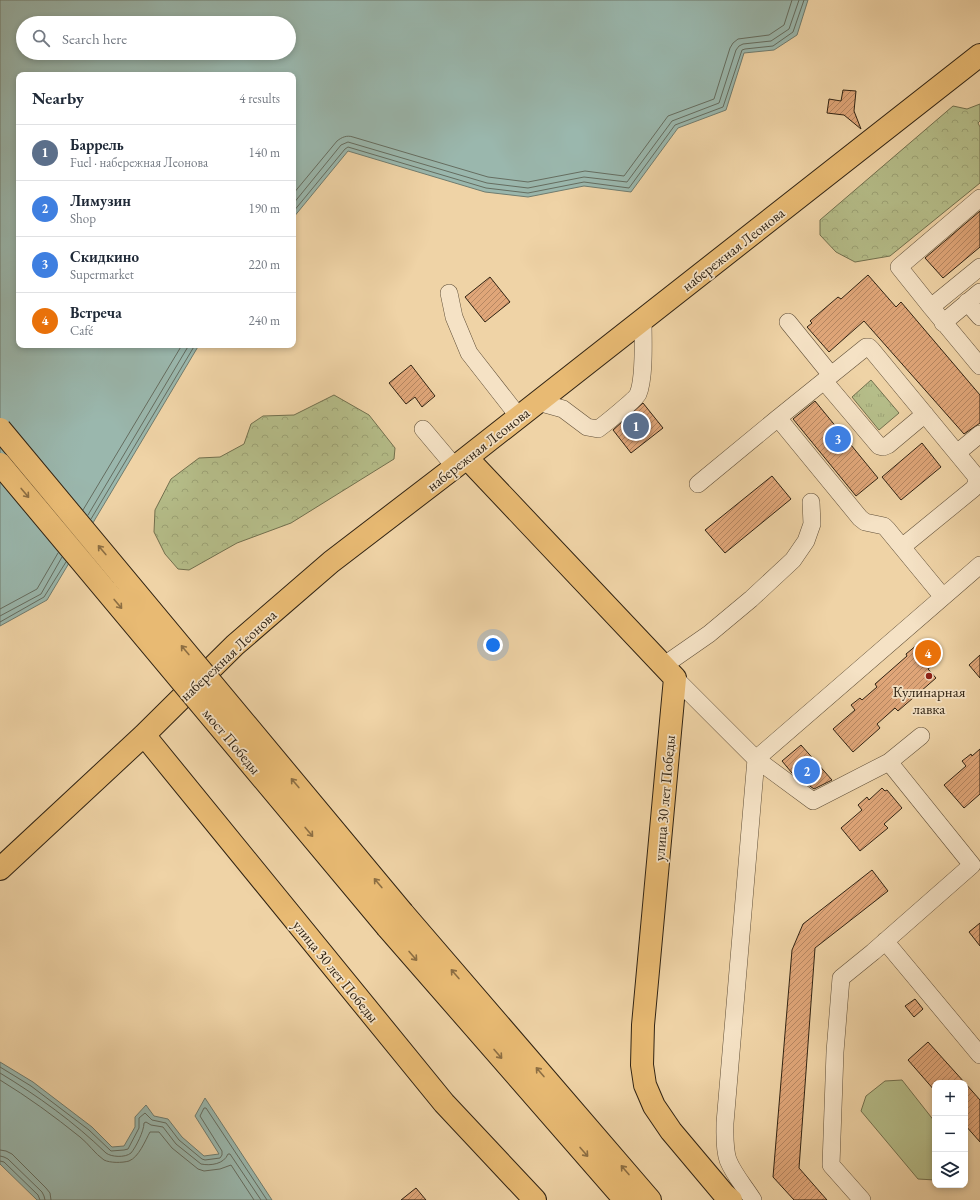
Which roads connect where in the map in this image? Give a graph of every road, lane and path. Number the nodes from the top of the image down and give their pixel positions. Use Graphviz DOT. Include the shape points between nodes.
graph roads {
  1 [pos="980,56"];
  2 [pos="980,198"];
  3 [pos="980,267"];
  4 [pos="449,293"];
  5 [pos="974,297"];
  6 [pos="931,308"];
  7 [pos="980,317"];
  8 [pos="642,320"];
  9 [pos="788,322"];
  10 [pos="943,323"];
  11 [pos="980,366"];
  12 [pos="828,378"];
  13 [pos="538,402"];
  14 [pos="925,414"];
  15 [pos="518,417"];
  16 [pos="778,418"];
  17 [pos="0,429"];
  18 [pos="423,429"];
  19 [pos="980,434"];
  20 [pos="957,453"];
  21 [pos="461,462"];
  22 [pos="0,464"];
  23 [pos="698,484"];
  24 [pos="811,502"];
  25 [pos="902,547"];
  26 [pos="980,566"];
  27 [pos="943,597"];
  28 [pos="669,672"];
  29 [pos="144,735"];
  30 [pos="921,736"];
  31 [pos="756,759"];
  32 [pos="890,762"];
  33 [pos="0,869"];
  34 [pos="395,920"];
  35 [pos="885,941"];
  36 [pos="980,1055"];
  37 [pos="727,1198"];
  38 [pos="535,1200"];
  39 [pos="625,1200"];
  40 [pos="650,1200"];
  41 [pos="754,1200"];
  42 [pos="862,1200"];
  1 -- 8 [label="main road, набережная Леонова"];
  2 -- 6 [label="street" via="899,266"];
  3 -- 6 [label="street"];
  4 -- 15 [label="street" via="454,317 469,354"];
  5 -- 7 [label="street"];
  5 -- 10 [label="street"];
  6 -- 10 [label="street"];
  8 -- 13 [label="main road, набережная Леонова"];
  8 -- 13 [label="street" via="642,376 638,396 598,429 587,427 563,409"];
  9 -- 12 [label="street"];
  10 -- 11 [label="street"];
  12 -- 14 [label="street" via="863,349 869,347"];
  12 -- 14 [label="street" via="879,446 888,445"];
  12 -- 16 [label="street"];
  13 -- 15 [label="main road, набережная Леонова"];
  14 -- 20 [label="street"];
  15 -- 21 [label="main road, набережная Леонова"];
  16 -- 23 [label="street"];
  16 -- 25 [label="street" via="860,518 865,522 884,526"];
  34 -- 17 [label="main road, one-way, bridge"];
  18 -- 21 [label="street"];
  19 -- 20 [label="street"];
  20 -- 25 [label="street" via="975,475 976,484"];
  21 -- 28 [label="main road"];
  21 -- 29 [label="main road, набережная Леонова" via="331,562 235,646"];
  22 -- 34 [label="main road, мост Победы, one-way, bridge"];
  24 -- 28 [label="street" via="812,524 806,541 793,560"];
  25 -- 27 [label="street"];
  26 -- 27 [label="street"];
  27 -- 31 [label="street"];
  28 -- 31 [label="street"];
  28 -- 37 [label="main road, улица 30 лет Победы" via="642,1065 645,1085 654,1106 671,1131"];
  29 -- 33 [label="main road, набережная Леонова"];
  29 -- 38 [label="main road, улица 30 лет Победы" via="444,1103"];
  30 -- 32 [label="street"];
  31 -- 32 [label="street" via="813,801"];
  31 -- 41 [label="street" via="725,1123 728,1159"];
  32 -- 35 [label="street" via="972,865"];
  34 -- 39 [label="main road, one-way"];
  40 -- 34 [label="main road, one-way"];
  35 -- 36 [label="street"];
  35 -- 42 [label="street" via="841,978 831,1165"];
}
